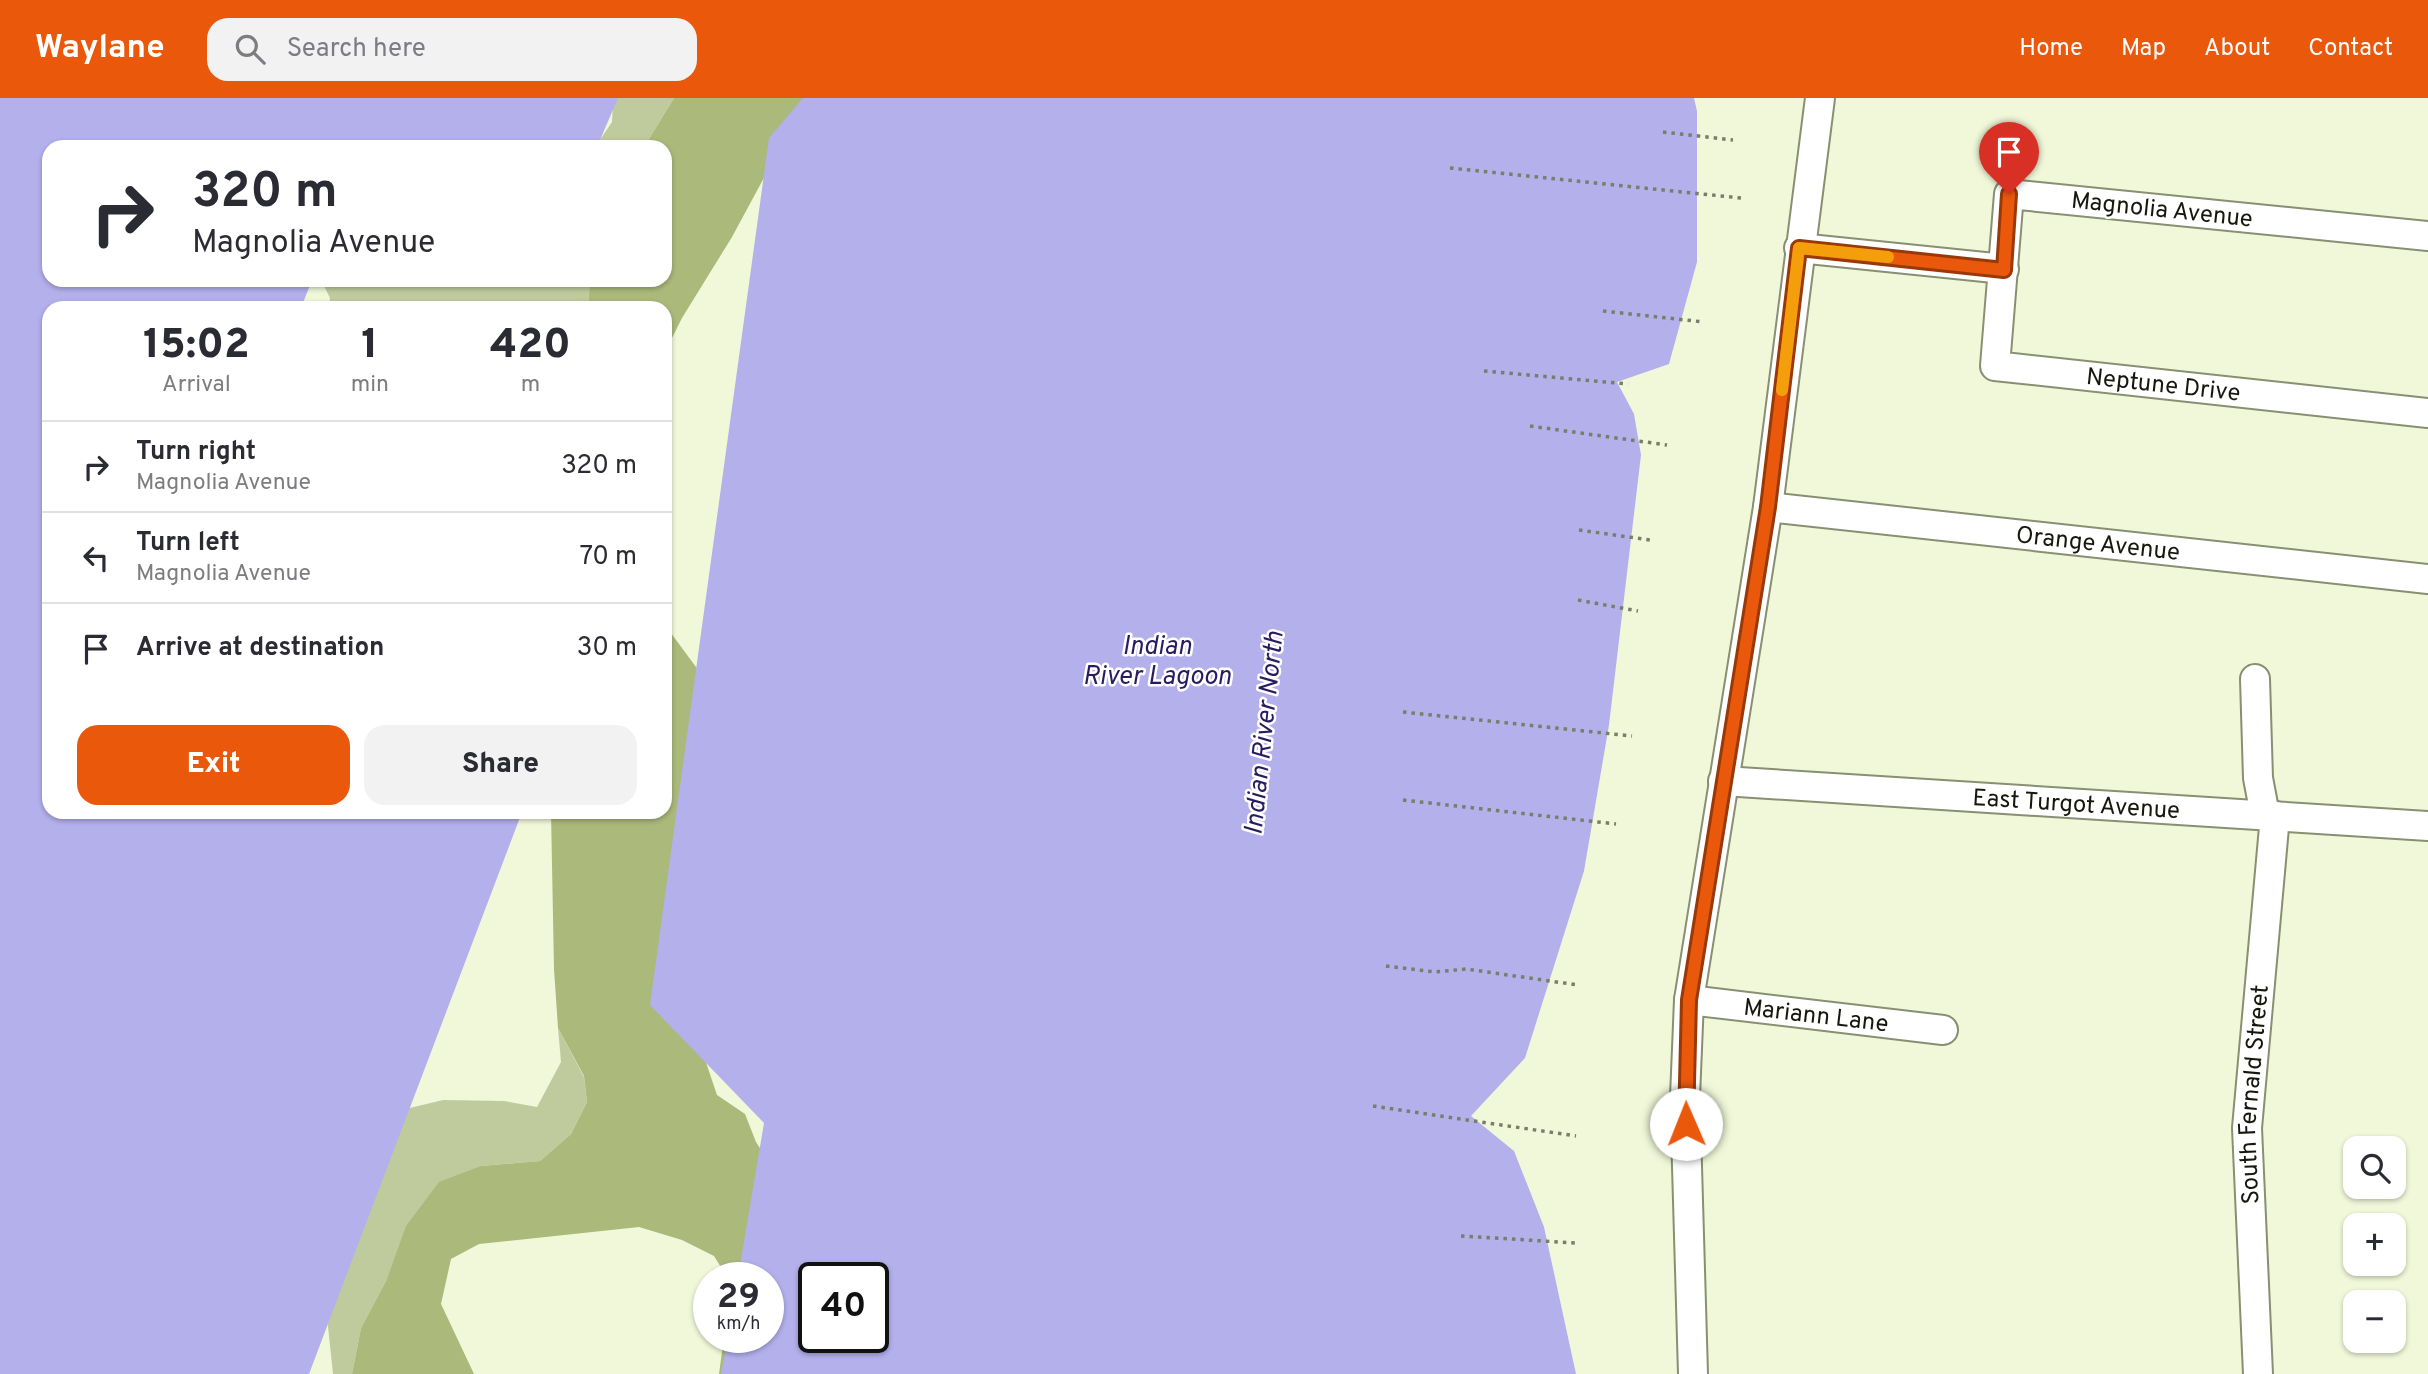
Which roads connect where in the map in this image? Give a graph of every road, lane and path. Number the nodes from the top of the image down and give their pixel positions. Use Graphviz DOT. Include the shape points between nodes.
graph roads {
  1 [pos="1820,98"];
  2 [pos="1663,132"];
  3 [pos="1733,140"];
  4 [pos="1450,167"];
  5 [pos="1741,198"];
  6 [pos="2428,236"];
  7 [pos="1799,248"];
  8 [pos="2004,270"];
  9 [pos="1604,311"];
  10 [pos="1704,322"];
  11 [pos="1484,371"];
  12 [pos="1628,384"];
  13 [pos="2428,413"];
  14 [pos="1530,426"];
  15 [pos="1667,445"];
  16 [pos="1768,507"];
  17 [pos="1579,530"];
  18 [pos="1650,540"];
  19 [pos="2428,579"];
  20 [pos="1578,600"];
  21 [pos="1638,611"];
  22 [pos="2255,679"];
  23 [pos="1403,712"];
  24 [pos="1632,736"];
  25 [pos="1723,780"];
  26 [pos="1403,800"];
  27 [pos="2270,815"];
  28 [pos="1616,824"];
  29 [pos="2428,826"];
  30 [pos="1386,966"];
  31 [pos="1578,985"];
  32 [pos="1689,1000"];
  33 [pos="1942,1030"];
  34 [pos="1373,1106"];
  35 [pos="1576,1136"];
  36 [pos="1461,1236"];
  37 [pos="1576,1243"];
  38 [pos="1693,1374"];
  39 [pos="2258,1374"];
  1 -- 7 [label="street"];
  2 -- 3 [label="path"];
  4 -- 5 [label="path"];
  6 -- 8 [label="street, Magnolia Avenue" via="2009,194"];
  7 -- 8 [label="street"];
  7 -- 16 [label="street"];
  8 -- 13 [label="street, Neptune Drive" via="1995,366"];
  9 -- 10 [label="path"];
  11 -- 12 [label="path"];
  14 -- 15 [label="path"];
  16 -- 19 [label="street, Orange Avenue"];
  16 -- 25 [label="street"];
  17 -- 18 [label="path"];
  20 -- 21 [label="path"];
  22 -- 27 [label="street, South Fernald Street" via="2258,778"];
  23 -- 24 [label="path"];
  25 -- 27 [label="street, East Turgot Avenue"];
  25 -- 32 [label="street"];
  26 -- 28 [label="path"];
  27 -- 29 [label="street, East Turgot Avenue"];
  27 -- 39 [label="street, South Fernald Street" via="2247,1128"];
  30 -- 31 [label="path" via="1435,972 1466,969"];
  32 -- 33 [label="street, Mariann Lane"];
  32 -- 38 [label="street" via="1685,1097"];
  34 -- 35 [label="path"];
  36 -- 37 [label="path"];
}
